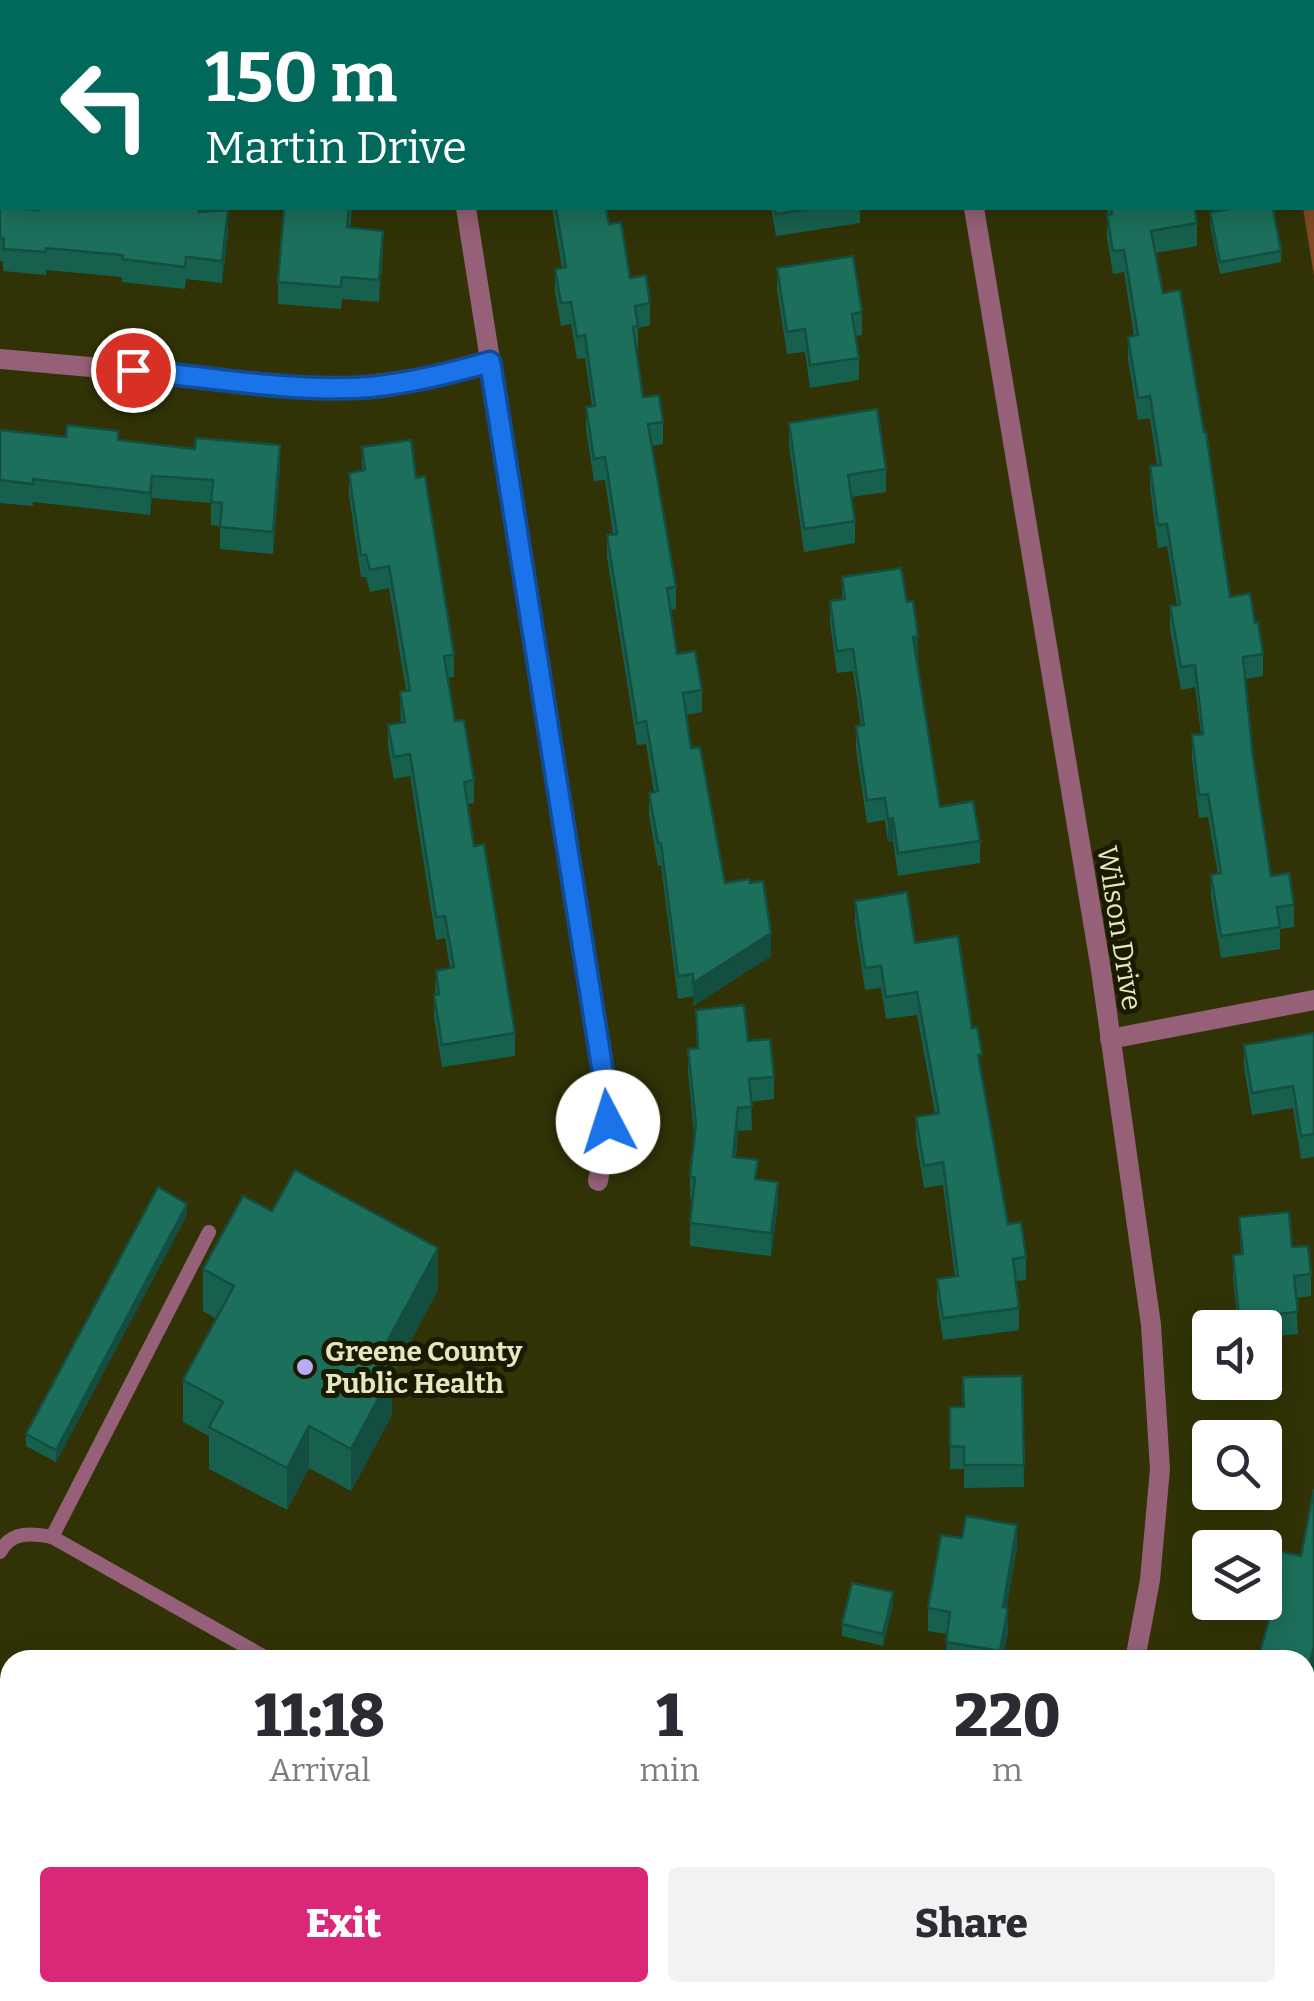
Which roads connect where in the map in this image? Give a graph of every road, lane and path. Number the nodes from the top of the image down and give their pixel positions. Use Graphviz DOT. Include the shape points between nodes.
graph roads {
  1 [pos="466,210"];
  2 [pos="974,210"];
  3 [pos="0,358"];
  4 [pos="490,362"];
  5 [pos="1314,1000"];
  6 [pos="1110,1039"];
  7 [pos="598,1181"];
  8 [pos="209,1232"];
  9 [pos="52,1537"];
  10 [pos="0,1552"];
  11 [pos="252,1650"];
  12 [pos="1137,1650"];
  1 -- 4 [label="street"];
  2 -- 6 [label="street, Wilson Drive"];
  3 -- 4 [label="street" via="326,388 429,378"];
  4 -- 7 [label="street" via="606,1092"];
  5 -- 6 [label="street"];
  6 -- 12 [label="street, Wilson Drive" via="1151,1325 1160,1468"];
  8 -- 9 [label="lane"];
  9 -- 10 [label="lane" via="28,1532"];
  9 -- 11 [label="lane"];
}
